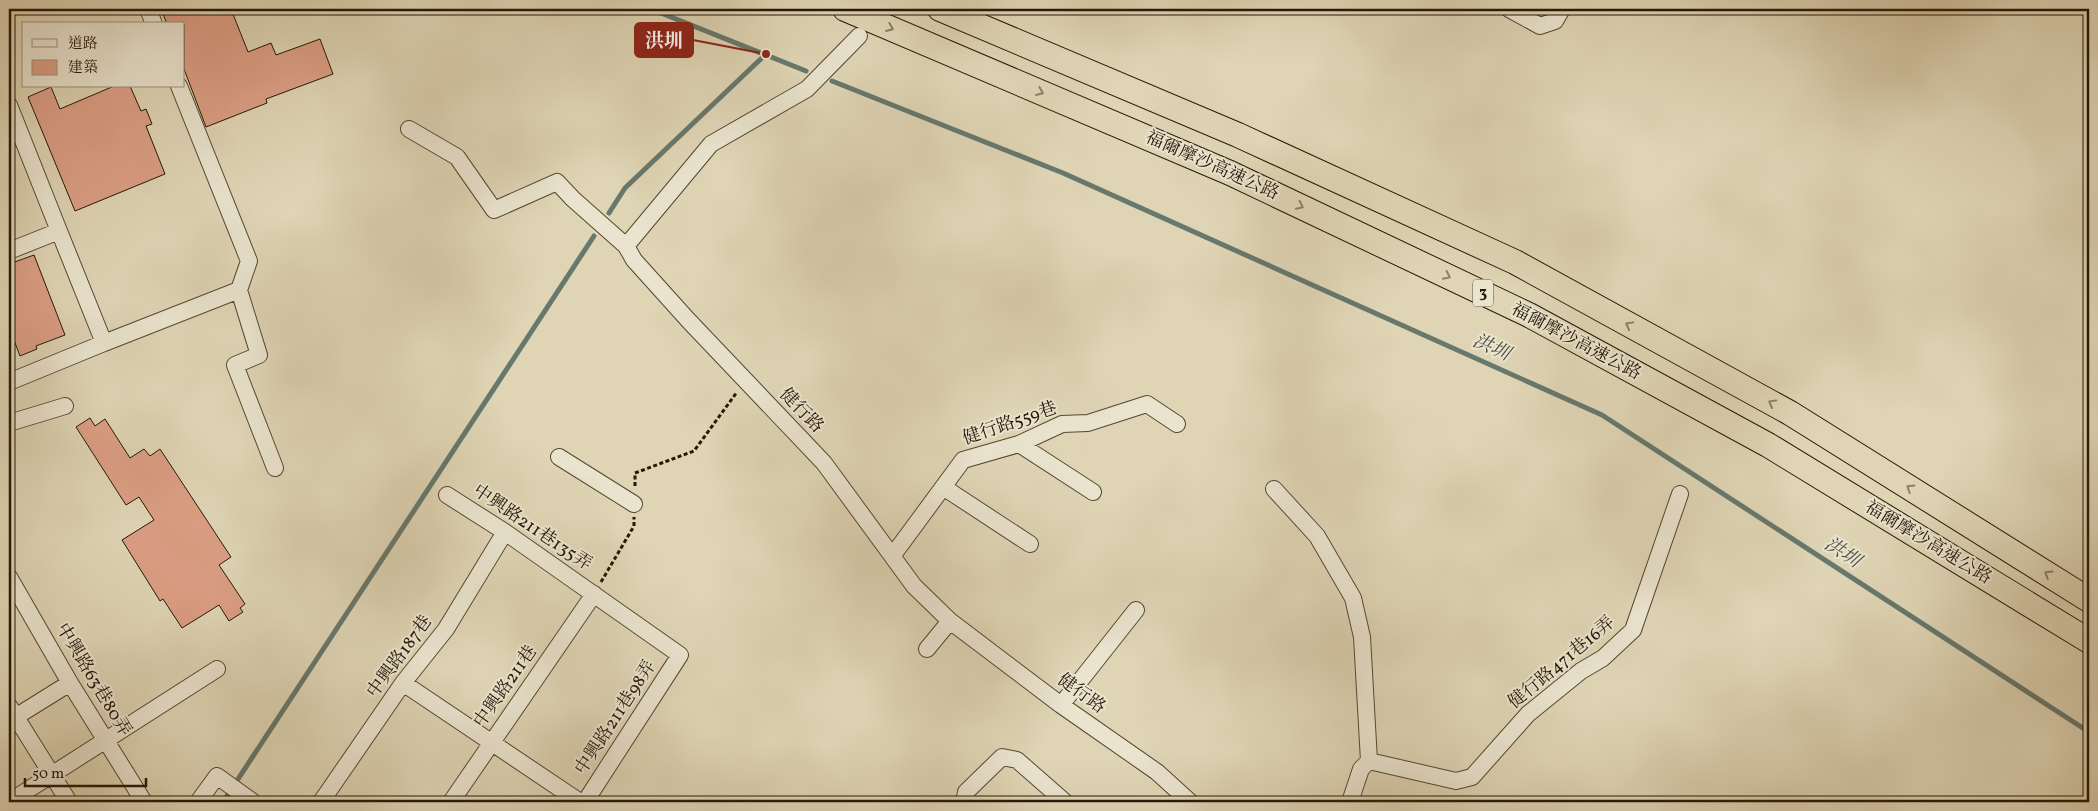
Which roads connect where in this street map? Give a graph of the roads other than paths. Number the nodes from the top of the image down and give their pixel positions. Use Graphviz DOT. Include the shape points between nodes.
graph roads {
  1 [pos="148,9"];
  2 [pos="845,9"];
  3 [pos="940,9"];
  4 [pos="1509,9"];
  5 [pos="1562,9"];
  6 [pos="153,22"];
  7 [pos="859,36"];
  8 [pos="180,88"];
  9 [pos="10,110"];
  10 [pos="409,128"];
  11 [pos="58,232"];
  12 [pos="626,246"];
  13 [pos="9,251"];
  14 [pos="239,290"];
  15 [pos="104,343"];
  16 [pos="9,382"];
  17 [pos="65,406"];
  18 [pos="9,424"];
  19 [pos="1177,424"];
  20 [pos="1020,444"];
  21 [pos="559,456"];
  22 [pos="275,468"];
  23 [pos="943,487"];
  24 [pos="1274,489"];
  25 [pos="1093,492"];
  26 [pos="1680,494"];
  27 [pos="447,495"];
  28 [pos="634,504"];
  29 [pos="505,532"];
  30 [pos="1030,544"];
  31 [pos="893,555"];
  32 [pos="9,577"];
  33 [pos="594,594"];
  34 [pos="2089,600"];
  35 [pos="1136,610"];
  36 [pos="950,622"];
  37 [pos="2089,641"];
  38 [pos="927,649"];
  39 [pos="680,655"];
  40 [pos="217,668"];
  41 [pos="70,683"];
  42 [pos="403,683"];
  43 [pos="1061,705"];
  44 [pos="11,715"];
  45 [pos="105,740"];
  46 [pos="492,743"];
  47 [pos="1369,761"];
  48 [pos="50,776"];
  49 [pos="458,800"];
  50 [pos="9,802"];
  51 [pos="69,802"];
  52 [pos="144,802"];
  53 [pos="198,802"];
  54 [pos="253,802"];
  55 [pos="322,802"];
  56 [pos="580,802"];
  57 [pos="585,802"];
  58 [pos="964,802"];
  59 [pos="1065,802"];
  60 [pos="1190,802"];
  61 [pos="1350,802"];
  1 -- 6 [label="street"];
  2 -- 37 [label="highway, 福爾摩沙高速公路 / 3, one-way" via="1230,173 1529,315 1768,446"];
  34 -- 3 [label="highway, 福爾摩沙高速公路 / 3, one-way" via="1790,413 1515,262 1238,135"];
  4 -- 5 [label="street" via="1540,26 1554,21"];
  7 -- 12 [label="street" via="806,89 711,144"];
  8 -- 14 [label="street" via="250,261"];
  9 -- 11 [label="street"];
  10 -- 12 [label="street, 健行路" via="457,157 494,210 557,182"];
  11 -- 13 [label="street"];
  11 -- 15 [label="street"];
  12 -- 31 [label="street, 健行路" via="634,260 744,381 824,463"];
  14 -- 15 [label="street"];
  14 -- 22 [label="street" via="259,355 235,365"];
  15 -- 16 [label="street"];
  17 -- 18 [label="street"];
  19 -- 20 [label="street, 健行路559巷" via="1147,404 1088,423 1062,424"];
  20 -- 23 [label="street, 健行路559巷" via="963,460"];
  20 -- 25 [label="street"];
  21 -- 28 [label="street"];
  23 -- 30 [label="street"];
  23 -- 31 [label="street, 健行路559巷"];
  24 -- 47 [label="street" via="1317,536 1353,598 1362,637"];
  26 -- 47 [label="street, 健行路471巷16弄" via="1633,630 1603,658 1581,671 1528,714 1472,777 1456,781"];
  27 -- 29 [label="street, 中興路211巷135弄"];
  29 -- 33 [label="street, 中興路211巷135弄"];
  29 -- 42 [label="street, 中興路187巷" via="446,628"];
  31 -- 36 [label="street, 健行路" via="914,586"];
  32 -- 41 [label="street, 中興路63巷80弄"];
  33 -- 39 [label="street, 中興路211巷135弄"];
  33 -- 46 [label="street, 中興路211巷"];
  35 -- 43 [label="street"];
  36 -- 38 [label="street"];
  36 -- 43 [label="street, 健行路"];
  39 -- 57 [label="street, 中興路211巷98弄"];
  40 -- 45 [label="street"];
  41 -- 44 [label="street"];
  41 -- 45 [label="street, 中興路63巷80弄"];
  42 -- 46 [label="street, 中興路211巷98弄"];
  42 -- 55 [label="street, 中興路187巷"];
  43 -- 60 [label="street, 健行路" via="1157,772"];
  44 -- 48 [label="street"];
  45 -- 48 [label="street"];
  45 -- 52 [label="street, 中興路63巷80弄"];
  46 -- 49 [label="street, 中興路211巷"];
  46 -- 56 [label="street, 中興路211巷98弄"];
  47 -- 61 [label="street" via="1361,769"];
  48 -- 50 [label="street"];
  48 -- 51 [label="street"];
  53 -- 54 [label="street" via="227,784"];
  58 -- 59 [label="street" via="966,792 1002,757 1018,760"];
}
